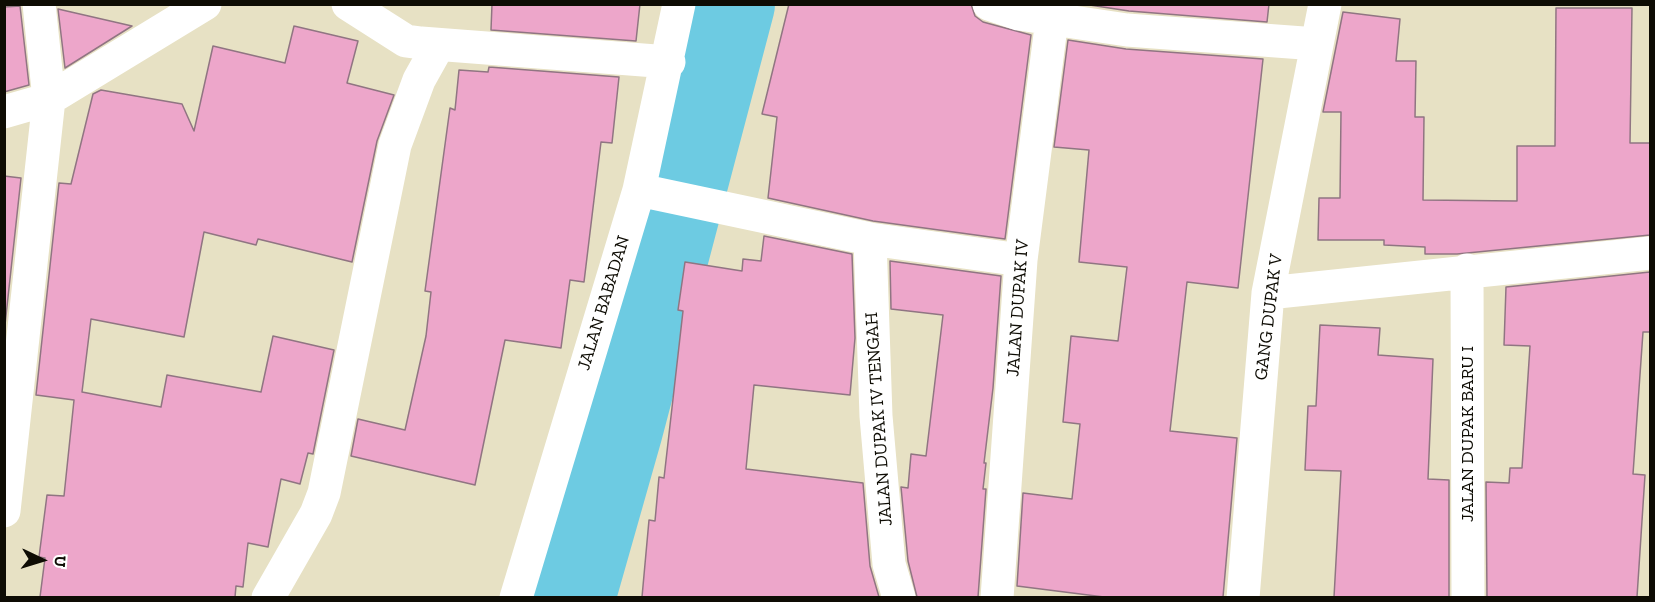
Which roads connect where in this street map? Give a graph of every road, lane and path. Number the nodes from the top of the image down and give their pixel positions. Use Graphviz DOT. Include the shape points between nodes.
graph roads {
  1 [pos="39,4"];
  2 [pos="205,4"];
  3 [pos="348,4"];
  4 [pos="679,4"];
  5 [pos="989,4"];
  6 [pos="1325,4"];
  7 [pos="1129,17"];
  8 [pos="1052,19"];
  9 [pos="1317,44"];
  10 [pos="438,46"];
  11 [pos="669,62"];
  12 [pos="50,99"];
  13 [pos="4,112"];
  14 [pos="642,191"];
  15 [pos="870,239"];
  16 [pos="1650,253"];
  17 [pos="1021,260"];
  18 [pos="1467,270"];
  19 [pos="1268,293"];
  20 [pos="4,511"];
  21 [pos="268,597"];
  22 [pos="516,597"];
  23 [pos="899,597"];
  24 [pos="997,597"];
  25 [pos="1243,597"];
  26 [pos="1468,597"];
  1 -- 12 [label="street"];
  2 -- 12 [label="street"];
  3 -- 10 [label="street" via="406,41"];
  4 -- 11 [label="street, JALAN BABADAN"];
  5 -- 8 [label="street" via="1000,10"];
  6 -- 9 [label="street, GANG DUPAK V"];
  7 -- 8 [label="street"];
  7 -- 9 [label="street"];
  8 -- 17 [label="street, JALAN DUPAK IV"];
  9 -- 19 [label="street, GANG DUPAK V"];
  10 -- 11 [label="street"];
  10 -- 21 [label="street" via="419,80 395,146 324,493"];
  11 -- 14 [label="street, JALAN BABADAN"];
  12 -- 13 [label="street"];
  12 -- 20 [label="street"];
  14 -- 15 [label="street"];
  14 -- 22 [label="street, JALAN BABADAN"];
  15 -- 17 [label="street"];
  15 -- 23 [label="street, JALAN DUPAK IV TENGAH" via="876,416 889,564"];
  16 -- 18 [label="street"];
  17 -- 24 [label="street, JALAN DUPAK IV"];
  18 -- 19 [label="street"];
  18 -- 26 [label="street, JALAN DUPAK BARU I"];
  19 -- 25 [label="street, GANG DUPAK V"];
}
